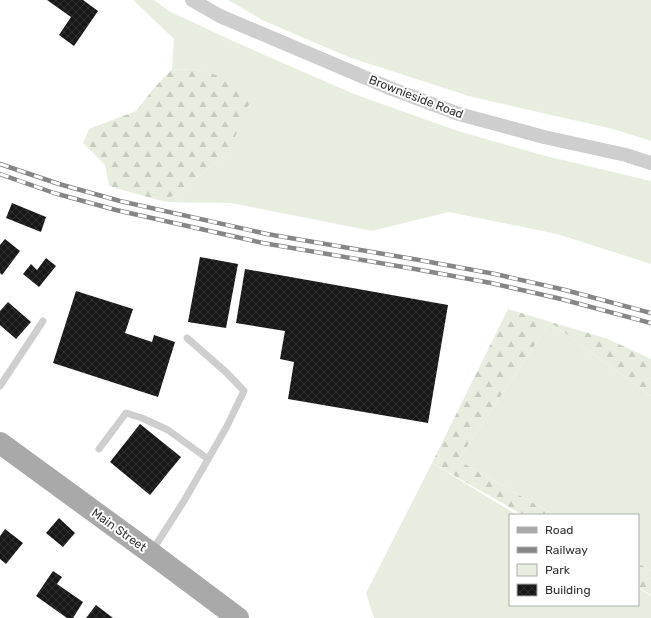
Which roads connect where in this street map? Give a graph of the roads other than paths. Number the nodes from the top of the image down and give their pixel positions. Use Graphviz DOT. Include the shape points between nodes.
graph roads {
  1 [pos="192,0"];
  2 [pos="651,163"];
  3 [pos="44,321"];
  4 [pos="187,338"];
  5 [pos="0,386"];
  6 [pos="0,443"];
  7 [pos="99,450"];
  8 [pos="208,459"];
  9 [pos="151,553"];
  10 [pos="226,615"];
  1 -- 2 [label="street, Brownieside Road" via="220,16 392,89 459,114 544,137 626,154"];
  3 -- 5 [label="lane"];
  4 -- 8 [label="lane" via="244,391"];
  6 -- 9 [label="main road, Main Street"];
  7 -- 8 [label="lane" via="126,413 168,430"];
  8 -- 9 [label="lane"];
  9 -- 10 [label="main road, Main Street"];
}
